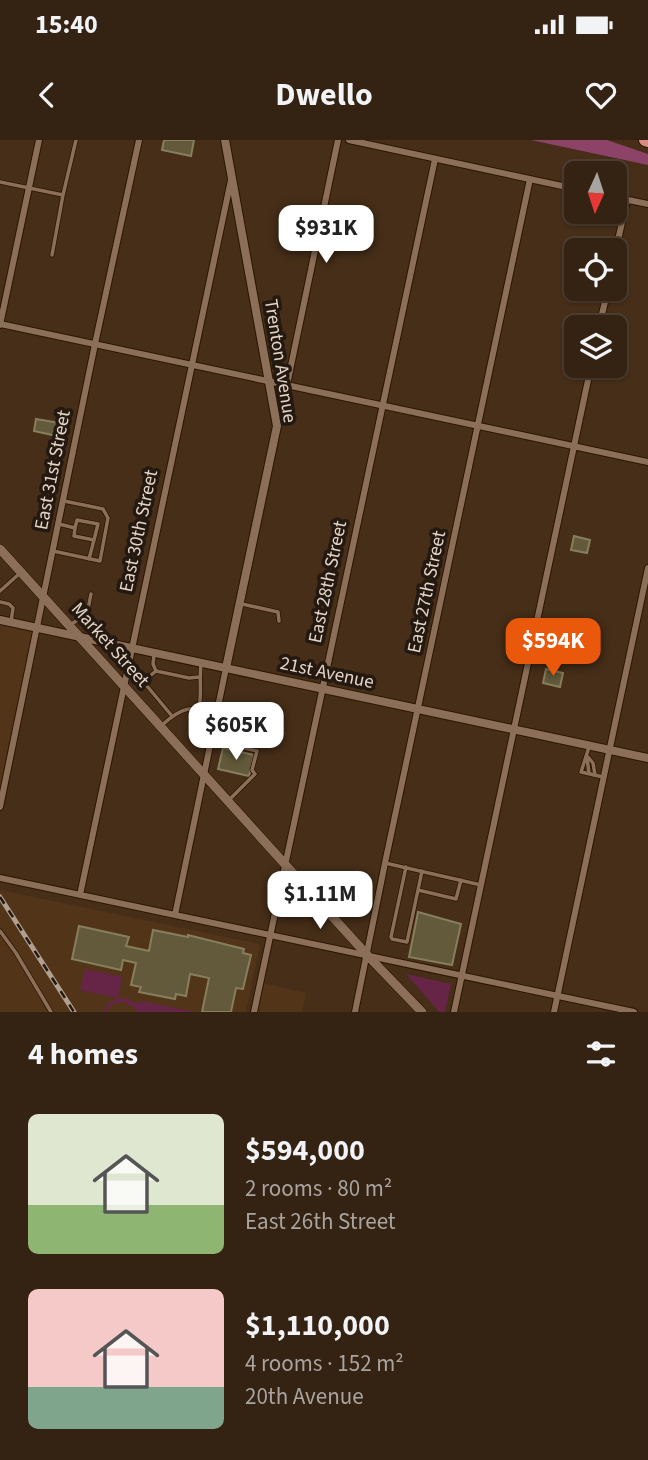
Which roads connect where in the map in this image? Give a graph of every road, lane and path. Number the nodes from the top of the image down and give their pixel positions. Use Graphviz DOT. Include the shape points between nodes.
graph roads {
  1 [pos="39,140"];
  2 [pos="76,140"];
  3 [pos="139,140"];
  4 [pos="226,140"];
  5 [pos="338,140"];
  6 [pos="349,140"];
  7 [pos="435,159"];
  8 [pos="232,175"];
  9 [pos="530,179"];
  10 [pos="0,182"];
  11 [pos="564,186"];
  12 [pos="29,188"];
  13 [pos="63,195"];
  14 [pos="627,200"];
  15 [pos="648,204"];
  16 [pos="52,255"];
  17 [pos="0,325"];
  18 [pos="95,344"];
  19 [pos="191,365"];
  20 [pos="588,378"];
  21 [pos="269,382"];
  22 [pos="287,385"];
  23 [pos="381,405"];
  24 [pos="478,426"];
  25 [pos="573,446"];
  26 [pos="648,462"];
  27 [pos="64,501"];
  28 [pos="59,524"];
  29 [pos="75,528"];
  30 [pos="94,540"];
  31 [pos="0,549"];
  32 [pos="53,551"];
  33 [pos="89,559"];
  34 [pos="648,568"];
  35 [pos="21,572"];
  36 [pos="0,591"];
  37 [pos="90,594"];
  38 [pos="43,597"];
  39 [pos="0,602"];
  40 [pos="240,604"];
  41 [pos="0,620"];
  42 [pos="279,621"];
  43 [pos="11,622"];
  44 [pos="69,626"];
  45 [pos="37,627"];
  46 [pos="79,636"];
  47 [pos="131,648"];
  48 [pos="155,653"];
  49 [pos="202,663"];
  50 [pos="226,668"];
  51 [pos="156,671"];
  52 [pos="200,677"];
  53 [pos="123,685"];
  54 [pos="322,688"];
  55 [pos="199,708"];
  56 [pos="418,709"];
  57 [pos="217,713"];
  58 [pos="172,716"];
  59 [pos="161,726"];
  60 [pos="514,729"];
  61 [pos="211,741"];
  62 [pos="589,746"];
  63 [pos="609,750"];
  64 [pos="586,756"];
  65 [pos="648,758"];
  66 [pos="204,774"];
  67 [pos="595,776"];
  68 [pos="603,778"];
  69 [pos="229,801"];
  70 [pos="0,807"];
  71 [pos="385,863"];
  72 [pos="286,864"];
  73 [pos="406,867"];
  74 [pos="422,871"];
  75 [pos="0,878"];
  76 [pos="461,880"];
  77 [pos="481,885"];
  78 [pos="418,890"];
  79 [pos="80,895"];
  80 [pos="175,915"];
  81 [pos="0,930"];
  82 [pos="270,934"];
  83 [pos="368,956"];
  84 [pos="462,976"];
  85 [pos="557,996"];
  86 [pos="51,1012"];
  87 [pos="254,1012"];
  88 [pos="355,1012"];
  89 [pos="422,1012"];
  90 [pos="454,1012"];
  91 [pos="554,1012"];
  92 [pos="634,1012"];
  1 -- 12 [label="street"];
  2 -- 13 [label="lane"];
  3 -- 18 [label="street, East 31st Street"];
  4 -- 8 [label="street, Trenton Avenue"];
  5 -- 22 [label="street"];
  6 -- 7 [label="street"];
  7 -- 9 [label="street"];
  7 -- 23 [label="street, East 28th Street"];
  8 -- 19 [label="street, East 30th Street"];
  8 -- 21 [label="street, Trenton Avenue"];
  9 -- 11 [label="street"];
  9 -- 24 [label="street, East 27th Street"];
  10 -- 12 [label="lane"];
  12 -- 13 [label="lane"];
  12 -- 17 [label="street"];
  13 -- 16 [label="lane"];
  14 -- 15 [label="street"];
  17 -- 18 [label="street"];
  18 -- 19 [label="street"];
  18 -- 27 [label="street, East 31st Street"];
  19 -- 21 [label="street"];
  19 -- 47 [label="street, East 30th Street"];
  20 -- 25 [label="street"];
  21 -- 22 [label="street"];
  21 -- 40 [label="street, Trenton Avenue" via="277,426"];
  22 -- 23 [label="street"];
  23 -- 24 [label="street"];
  23 -- 54 [label="street, East 28th Street"];
  24 -- 25 [label="street"];
  24 -- 56 [label="street, East 27th Street"];
  25 -- 26 [label="street"];
  25 -- 60 [label="street"];
  27 -- 28 [label="street, East 31st Street"];
  27 -- 33 [label="lane" via="106,512 100,561"];
  28 -- 29 [label="lane"];
  28 -- 32 [label="street, East 31st Street"];
  29 -- 30 [label="lane" via="74,536"];
  29 -- 30 [label="lane" via="78,520 97,524"];
  30 -- 33 [label="lane"];
  31 -- 35 [label="main road, Market Street"];
  32 -- 33 [label="lane"];
  32 -- 38 [label="street, East 31st Street"];
  34 -- 63 [label="street"];
  35 -- 36 [label="lane"];
  35 -- 38 [label="main road, Market Street"];
  37 -- 44 [label="lane" via="87,614"];
  38 -- 44 [label="main road, Market Street"];
  38 -- 45 [label="street, East 31st Street"];
  39 -- 43 [label="lane" via="13,608"];
  40 -- 42 [label="lane" via="278,611"];
  40 -- 50 [label="street, Trenton Avenue"];
  41 -- 43 [label="street, 21st Avenue"];
  43 -- 45 [label="street, 21st Avenue"];
  44 -- 46 [label="main road, Market Street"];
  45 -- 46 [label="street, 21st Avenue"];
  45 -- 70 [label="street, East 31st Street"];
  46 -- 47 [label="street, 21st Avenue"];
  46 -- 53 [label="main road, Market Street"];
  47 -- 48 [label="street, 21st Avenue"];
  47 -- 53 [label="street, East 30th Street"];
  48 -- 49 [label="street, 21st Avenue"];
  48 -- 51 [label="lane"];
  49 -- 50 [label="street, 21st Avenue"];
  49 -- 52 [label="lane"];
  50 -- 54 [label="street, 21st Avenue"];
  50 -- 57 [label="street"];
  51 -- 52 [label="lane"];
  51 -- 58 [label="lane" via="147,686"];
  52 -- 55 [label="lane"];
  53 -- 59 [label="main road, Market Street"];
  53 -- 79 [label="street, East 30th Street"];
  54 -- 56 [label="street, 21st Avenue"];
  54 -- 72 [label="street, East 28th Street"];
  55 -- 57 [label="lane"];
  55 -- 58 [label="lane"];
  56 -- 60 [label="street, 21st Avenue"];
  56 -- 71 [label="street, East 27th Street"];
  57 -- 61 [label="street"];
  58 -- 59 [label="lane"];
  59 -- 66 [label="main road, Market Street"];
  60 -- 62 [label="street, 21st Avenue"];
  60 -- 77 [label="street"];
  61 -- 66 [label="street"];
  61 -- 69 [label="lane" via="257,751 252,770 256,774"];
  62 -- 63 [label="street, 21st Avenue"];
  62 -- 64 [label="lane"];
  63 -- 65 [label="street, 21st Avenue"];
  63 -- 68 [label="street"];
  64 -- 67 [label="lane" via="589,773"];
  64 -- 67 [label="lane" via="581,772"];
  66 -- 69 [label="main road, Market Street"];
  66 -- 80 [label="street"];
  67 -- 68 [label="lane"];
  68 -- 85 [label="street"];
  69 -- 72 [label="main road, Market Street"];
  71 -- 73 [label="lane"];
  71 -- 83 [label="street, East 27th Street"];
  72 -- 82 [label="street, East 28th Street"];
  72 -- 83 [label="main road, Market Street"];
  73 -- 74 [label="lane"];
  73 -- 78 [label="lane" via="391,939 407,942"];
  74 -- 76 [label="lane"];
  74 -- 78 [label="lane"];
  75 -- 79 [label="street"];
  76 -- 77 [label="lane"];
  76 -- 78 [label="lane" via="456,899"];
  77 -- 84 [label="street"];
  79 -- 80 [label="street"];
  80 -- 82 [label="street"];
  81 -- 86 [label="lane"];
  82 -- 83 [label="street"];
  82 -- 87 [label="street, East 28th Street"];
  83 -- 84 [label="street"];
  83 -- 88 [label="street, East 27th Street"];
  83 -- 89 [label="main road, Market Street"];
  84 -- 85 [label="street"];
  84 -- 90 [label="street"];
  85 -- 91 [label="street"];
  85 -- 92 [label="street"];
}
